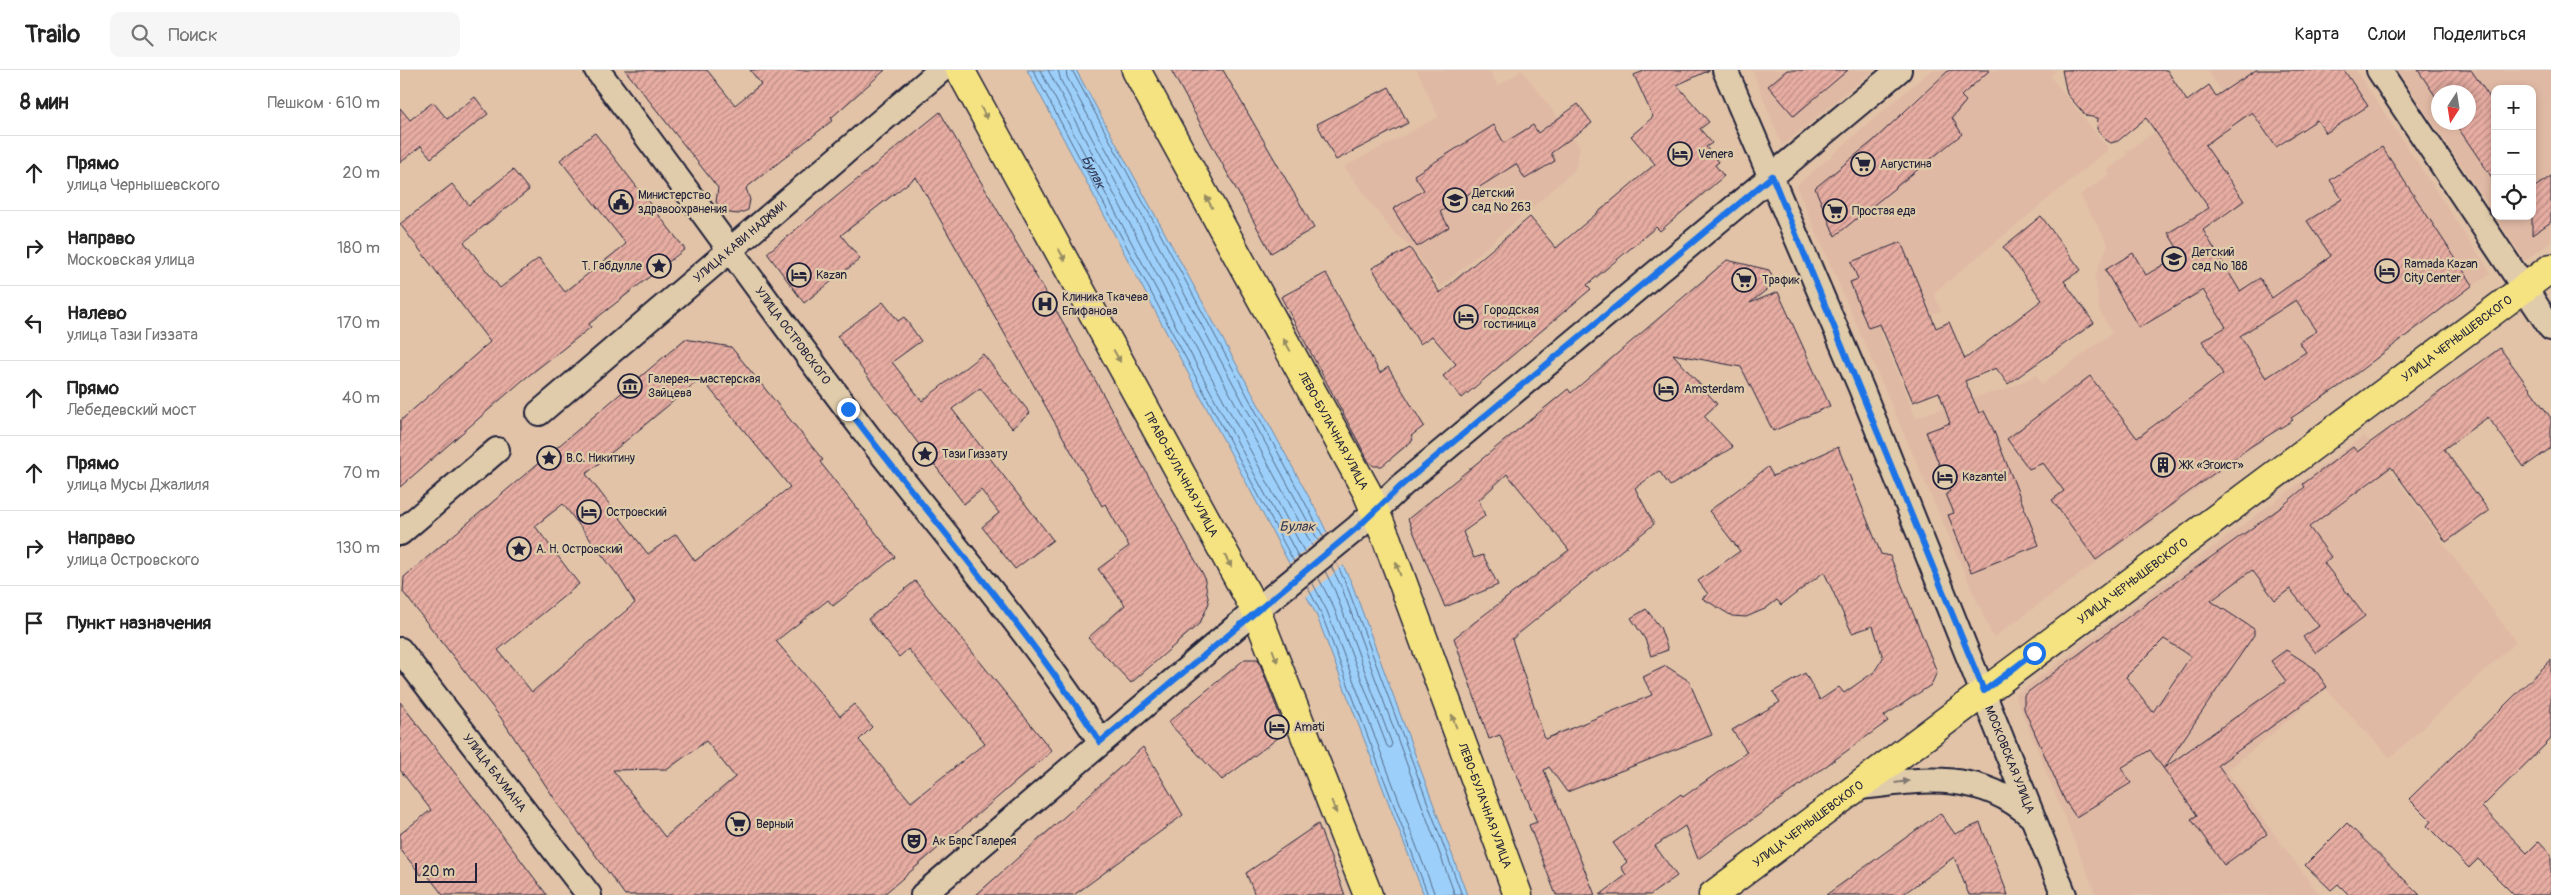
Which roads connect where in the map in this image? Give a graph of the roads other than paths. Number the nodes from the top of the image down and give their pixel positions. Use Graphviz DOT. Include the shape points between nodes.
graph roads {
  1 [pos="597,70"];
  2 [pos="941,70"];
  3 [pos="960,70"];
  4 [pos="1136,70"];
  5 [pos="1725,70"];
  6 [pos="1899,70"];
  7 [pos="2379,70"];
  8 [pos="1772,176"];
  9 [pos="731,250"];
  10 [pos="2551,268"];
  11 [pos="2525,288"];
  12 [pos="2551,328"];
  13 [pos="540,413"];
  14 [pos="497,450"];
  15 [pos="1367,519"];
  16 [pos="400,534"];
  17 [pos="1265,604"];
  18 [pos="400,650"];
  19 [pos="1984,691"];
  20 [pos="1100,742"];
  21 [pos="1854,788"];
  22 [pos="2032,817"];
  23 [pos="589,895"];
  24 [pos="923,895"];
  25 [pos="1368,895"];
  26 [pos="1518,895"];
  27 [pos="1713,895"];
  28 [pos="2064,895"];
  1 -- 9 [label="street, УЛИЦА ОСТРОВСКОГО"];
  2 -- 9 [label="street, УЛИЦА КАВИ НАДЖМИ"];
  3 -- 17 [label="main road, ПРАВО-БУЛАЧНАЯ УЛИЦА, one-way"];
  15 -- 4 [label="main road, ЛЕВО-БУЛАЧНАЯ УЛИЦА, one-way" via="1367,492"];
  5 -- 8 [label="street, МОСКОВСКАЯ УЛИЦА" via="1751,136"];
  6 -- 8 [label="street"];
  7 -- 11 [label="street"];
  8 -- 15 [label="street" via="1402,485"];
  8 -- 19 [label="street, МОСКОВСКАЯ УЛИЦА"];
  9 -- 13 [label="street, УЛИЦА КАВИ НАДЖМИ"];
  9 -- 20 [label="street, УЛИЦА ОСТРОВСКОГО" via="798,344 998,600"];
  10 -- 11 [label="main road, УЛИЦА ЧЕРНЫШЕВСКОГО"];
  11 -- 12 [label="street"];
  11 -- 19 [label="main road, УЛИЦА ЧЕРНЫШЕВСКОГО"];
  14 -- 16 [label="street"];
  15 -- 17 [label="street"];
  26 -- 15 [label="main road, ЛЕВО-БУЛАЧНАЯ УЛИЦА, one-way"];
  17 -- 20 [label="street"];
  17 -- 25 [label="main road, ПРАВО-БУЛАЧНАЯ УЛИЦА, one-way"];
  18 -- 23 [label="street, УЛИЦА БАУМАНА"];
  19 -- 21 [label="main road, УЛИЦА ЧЕРНЫШЕВСКОГО"];
  19 -- 22 [label="street, МОСКОВСКАЯ УЛИЦА"];
  20 -- 24 [label="street"];
  21 -- 22 [label="street, one-way" via="1911,781 1973,783 2002,794"];
  21 -- 27 [label="main road, УЛИЦА ЧЕРНЫШЕВСКОГО"];
  22 -- 28 [label="street, МОСКОВСКАЯ УЛИЦА"];
}
